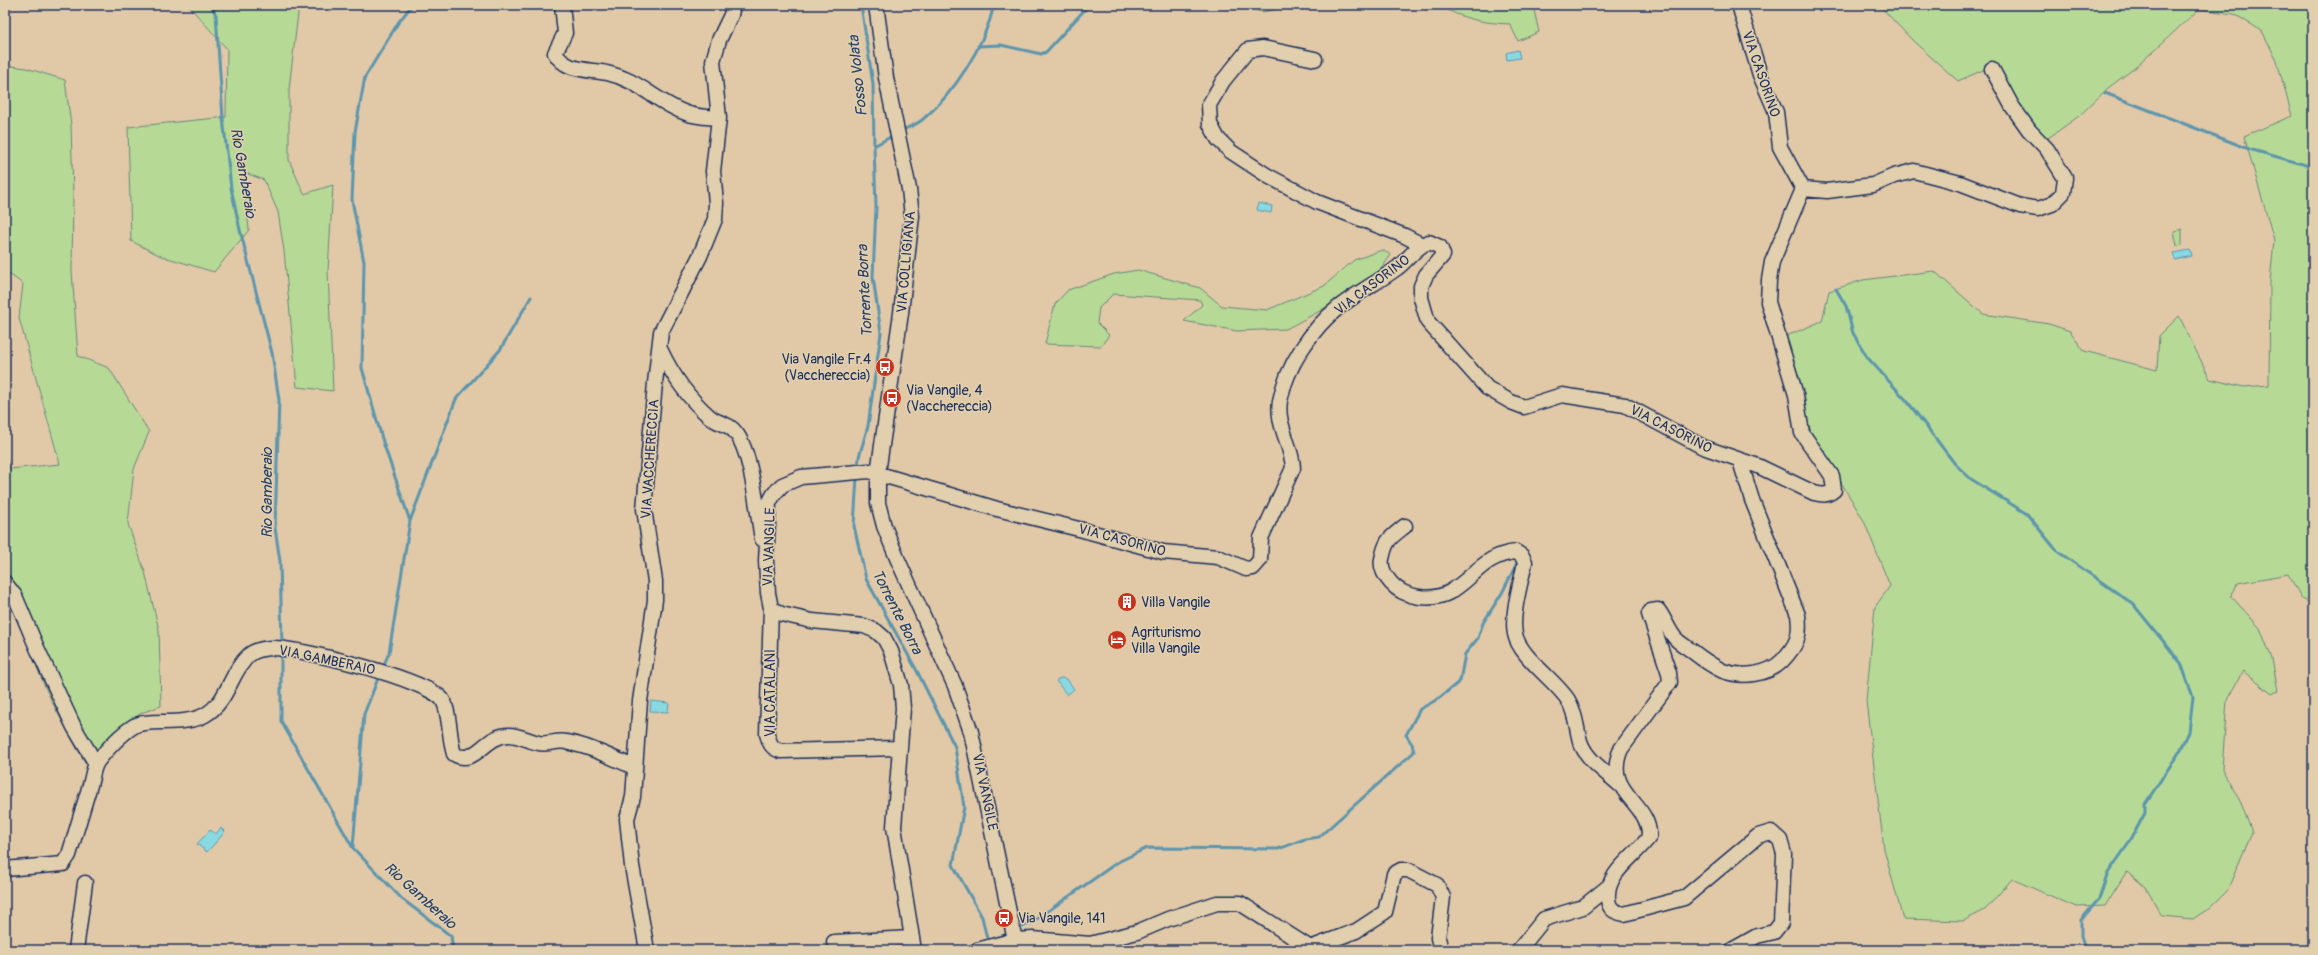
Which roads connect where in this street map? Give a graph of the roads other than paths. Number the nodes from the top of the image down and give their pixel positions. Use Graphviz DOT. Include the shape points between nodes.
graph roads {
  1 [pos="562,5"];
  2 [pos="734,5"];
  3 [pos="876,5"];
  4 [pos="1739,5"];
  5 [pos="1315,59"];
  6 [pos="1992,70"];
  7 [pos="719,118"];
  8 [pos="1803,189"];
  9 [pos="1422,245"];
  10 [pos="660,349"];
  11 [pos="1740,461"];
  12 [pos="874,472"];
  13 [pos="1406,526"];
  14 [pos="766,561"];
  15 [pos="5,583"];
  16 [pos="771,608"];
  17 [pos="898,748"];
  18 [pos="96,764"];
  19 [pos="634,768"];
  20 [pos="1621,785"];
  21 [pos="5,869"];
  22 [pos="85,883"];
  23 [pos="1609,886"];
  24 [pos="834,942"];
  25 [pos="913,944"];
  26 [pos="1016,945"];
  27 [pos="76,950"];
  28 [pos="647,950"];
  29 [pos="979,950"];
  30 [pos="1442,950"];
  31 [pos="1518,950"];
  32 [pos="1732,950"];
  1 -- 7 [label="street" via="565,33 555,53 560,61 574,68 606,73 638,84 658,99 685,113"];
  2 -- 7 [label="street, VIA VACCHERECCIA" via="718,40 713,61"];
  3 -- 12 [label="street, VIA COLLIGIANA" via="882,54 911,207 912,229"];
  4 -- 8 [label="street, VIA CASORINO" via="1760,75 1776,112 1780,147"];
  5 -- 9 [label="street" via="1263,48 1248,50 1212,99 1209,115 1214,132 1230,151 1268,176 1317,202"];
  6 -- 8 [label="street" via="2028,130 2046,149 2065,178 2063,193 2052,204 2038,209 2020,206 1960,182 1914,171 1873,185 1827,191"];
  7 -- 10 [label="street, VIA VACCHERECCIA" via="713,171 716,203 714,219 700,256 665,322 661,332"];
  8 -- 11 [label="street, VIA CASORINO" via="1772,262 1768,302 1796,395 1802,433 1832,476 1834,490 1823,495 1814,493 1758,466"];
  9 -- 11 [label="street, VIA CASORINO" via="1436,243 1443,255 1426,275 1421,286 1421,298 1428,322 1487,388 1524,407 1562,395 1625,405 1703,447"];
  9 -- 12 [label="street, VIA CASORINO" via="1405,262 1338,308 1311,336 1295,360 1283,387 1280,402 1280,417 1293,458 1293,468 1261,538 1260,560 1253,568 1246,569 1218,556 1163,552 997,509"];
  10 -- 14 [label="street" via="670,371 689,395 712,419 730,426 743,445 749,462"];
  10 -- 19 [label="street, VIA VACCHERECCIA" via="644,509 656,581 655,600 640,701"];
  11 -- 20 [label="street" via="1752,500 1798,615 1800,632 1793,650 1774,669 1757,674 1741,674 1723,671 1704,660 1675,639 1658,610 1651,611 1670,682 1621,749 1616,771"];
  12 -- 14 [label="street, VIA VANGILE" via="801,477 782,485 770,503"];
  12 -- 26 [label="street, VIA VANGILE" via="884,526 955,686 971,732"];
  13 -- 20 [label="street" via="1385,543 1381,562 1384,576 1397,590 1412,596 1427,598 1449,592 1487,561 1502,553 1516,552 1522,556 1524,562 1514,623 1515,636 1525,652 1568,700 1587,756"];
  14 -- 16 [label="street, VIA VANGILE"];
  15 -- 18 [label="street" via="15,596 71,720"];
  16 -- 17 [label="street" via="780,614 812,621 864,626 884,638 891,651 901,685 903,708"];
  16 -- 17 [label="street, VIA CATALANI" via="767,734 770,744 781,751"];
  17 -- 25 [label="street" via="894,827"];
  18 -- 19 [label="street, VIA GAMBERAIO" via="134,726 183,722 214,709 250,655 274,648 393,675 436,693 446,705 450,743 454,754 462,759 468,758 496,737 510,735 540,744 564,741 587,747"];
  18 -- 21 [label="street, VIA GAMBERAIO" via="69,855 63,864"];
  19 -- 28 [label="street, VIA VACCHERECCIA" via="633,797 627,818 632,866"];
  20 -- 23 [label="street" via="1648,822 1650,837 1622,865"];
  22 -- 27 [label="street"];
  23 -- 31 [label="street" via="1583,907 1544,919"];
  23 -- 32 [label="street" via="1609,907 1624,914 1684,898 1758,836 1771,832 1780,840 1784,854 1781,923 1774,932 1757,936"];
  24 -- 25 [label="street"];
  26 -- 29 [label="street" via="995,944"];
  26 -- 30 [label="street" via="1034,940 1090,944 1137,932 1217,903 1240,903 1310,948 1356,931 1384,912 1394,874 1408,870 1437,885 1443,897 1438,938"];
}
